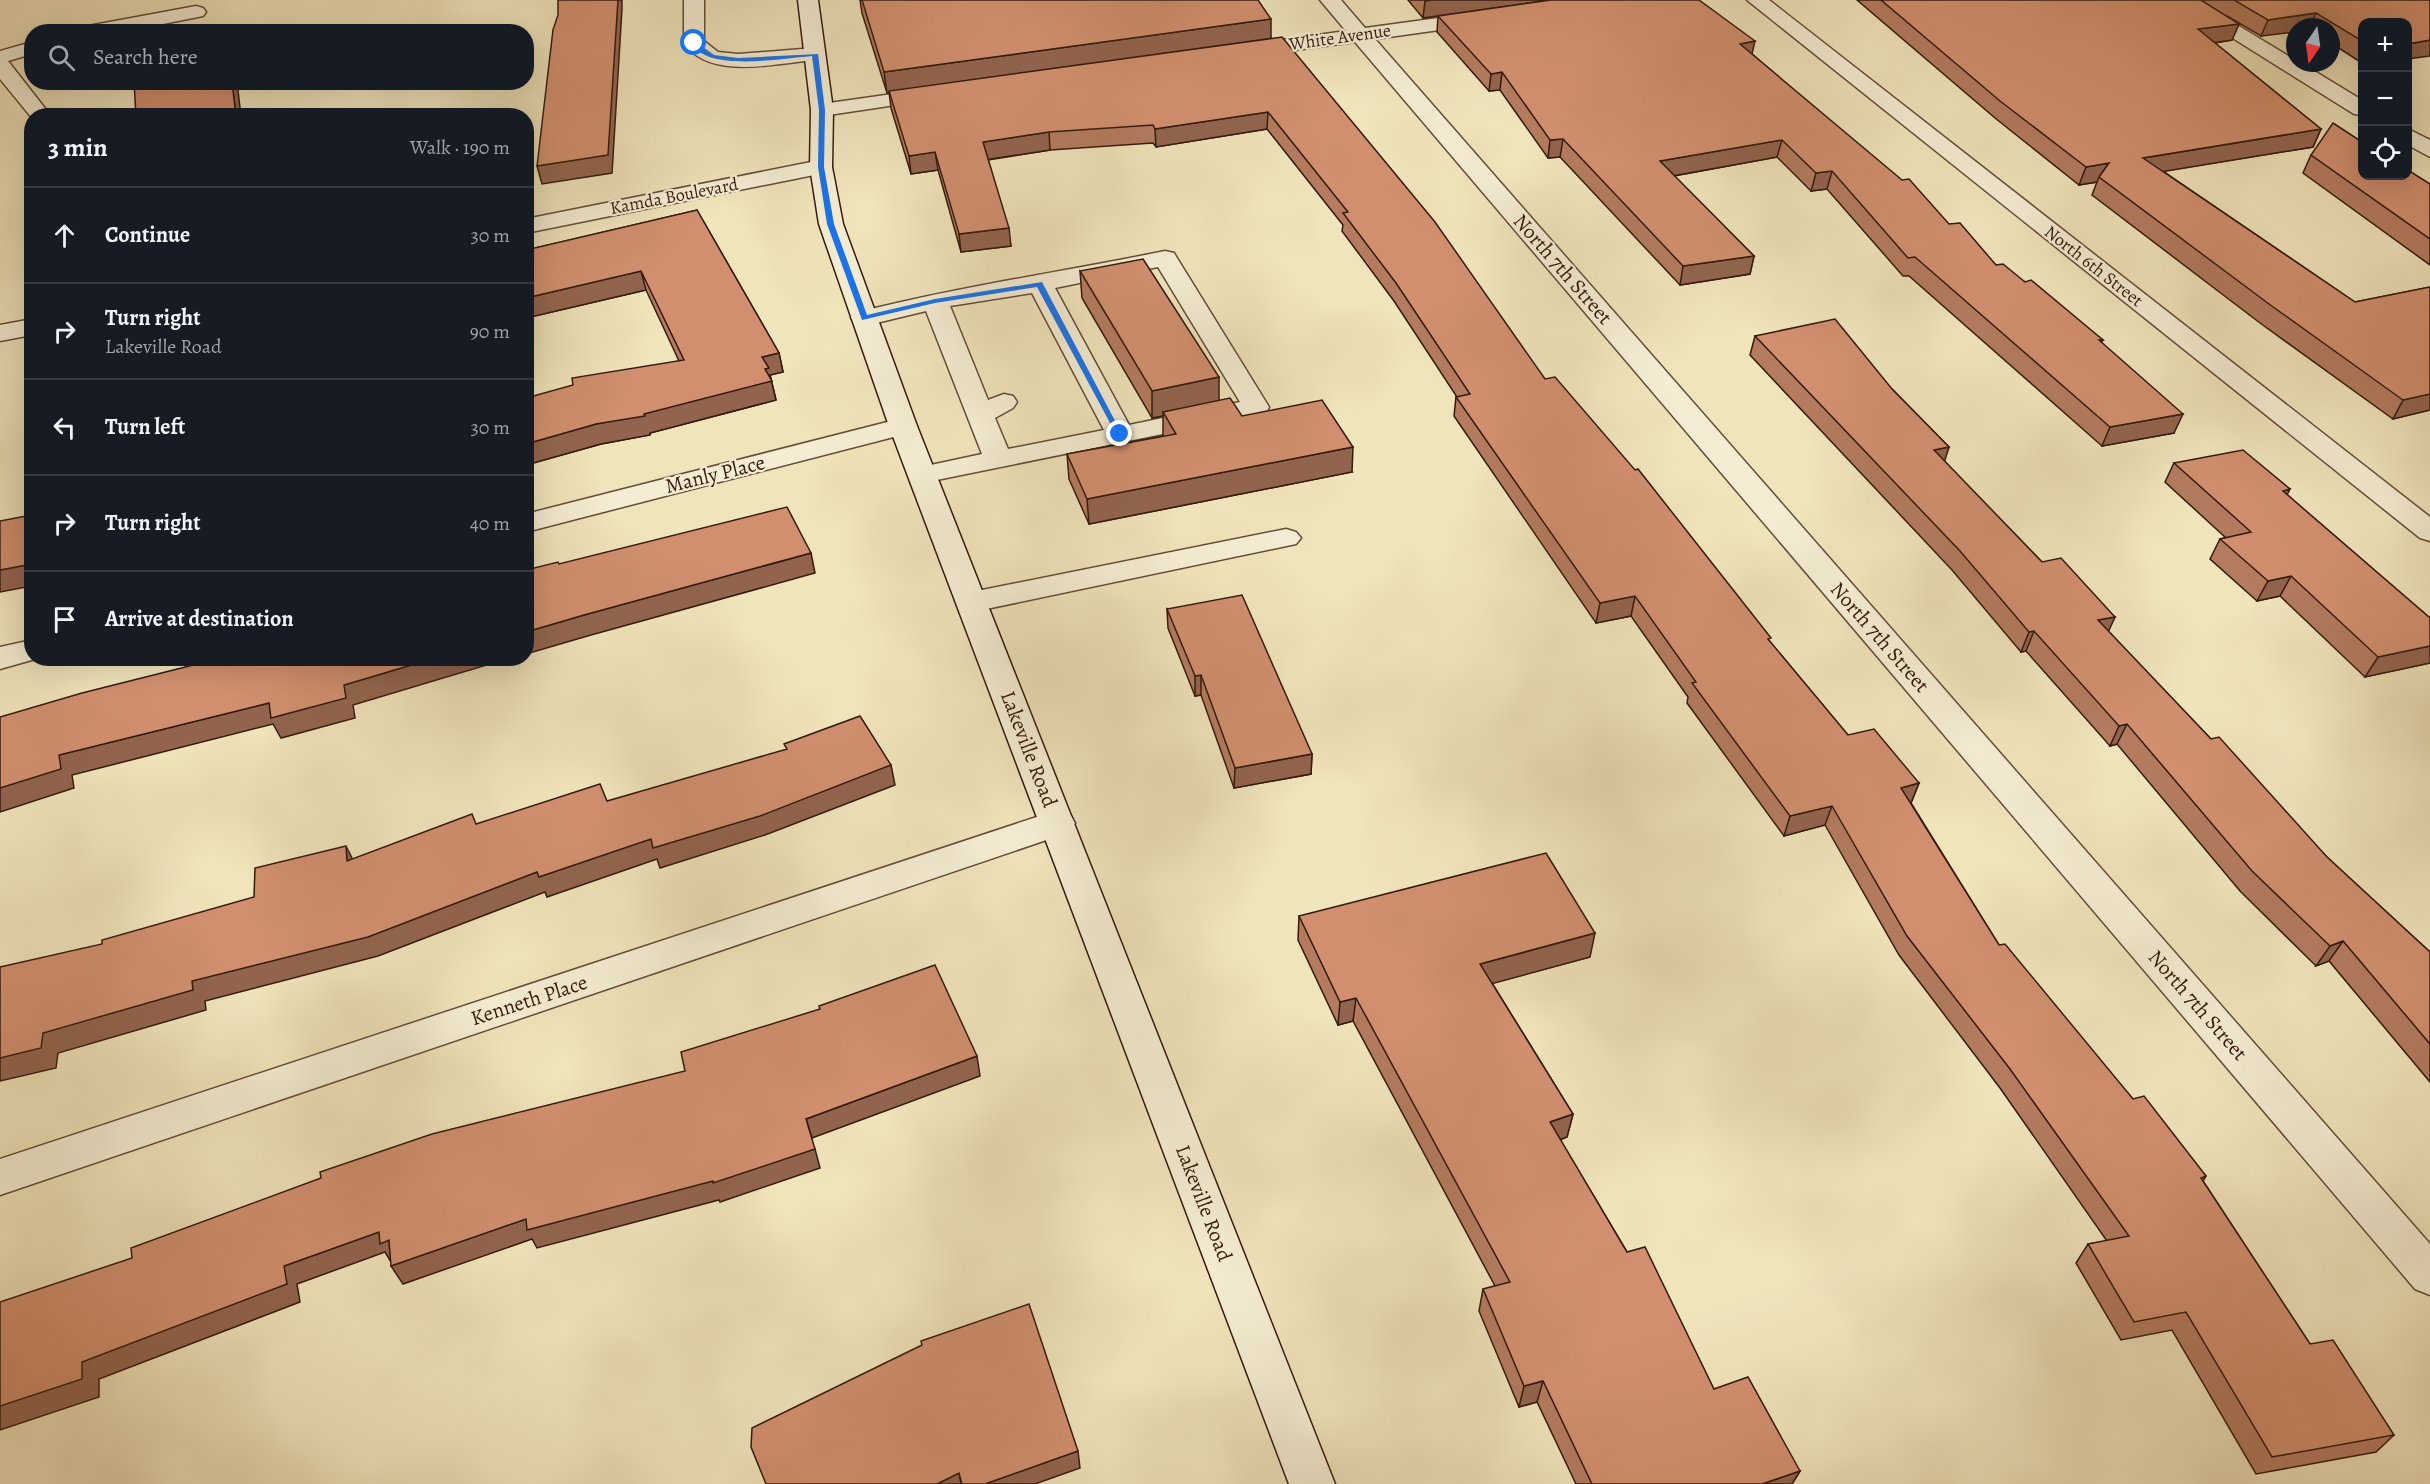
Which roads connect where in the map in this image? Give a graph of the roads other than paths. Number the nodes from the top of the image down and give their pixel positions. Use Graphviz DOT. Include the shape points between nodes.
graph roads {
  1 [pos="694,0"];
  2 [pos="808,0"];
  3 [pos="1330,0"];
  4 [pos="1757,0"];
  5 [pos="2182,0"];
  6 [pos="196,12"];
  7 [pos="1502,15"];
  8 [pos="131,24"];
  9 [pos="1360,34"];
  10 [pos="24,50"];
  11 [pos="815,54"];
  12 [pos="1220,54"];
  13 [pos="0,57"];
  14 [pos="0,64"];
  15 [pos="951,92"];
  16 [pos="2358,107"];
  17 [pos="35,108"];
  18 [pos="822,110"];
  19 [pos="2412,139"];
  20 [pos="2430,150"];
  21 [pos="821,167"];
  22 [pos="534,224"];
  23 [pos="1040,284"];
  24 [pos="935,301"];
  25 [pos="864,318"];
  26 [pos="1060,320"];
  27 [pos="24,328"];
  28 [pos="0,333"];
  29 [pos="1035,334"];
  30 [pos="1078,358"];
  31 [pos="1055,372"];
  32 [pos="1004,402"];
  33 [pos="981,415"];
  34 [pos="903,426"];
  35 [pos="1120,434"];
  36 [pos="998,459"];
  37 [pos="922,475"];
  38 [pos="534,521"];
  39 [pos="2430,532"];
  40 [pos="1286,538"];
  41 [pos="972,602"];
  42 [pos="24,652"];
  43 [pos="0,658"];
  44 [pos="1058,824"];
  45 [pos="0,1177"];
  46 [pos="2430,1275"];
  47 [pos="1312,1484"];
  1 -- 11 [label="street" via="694,43 712,57 738,60"];
  2 -- 11 [label="street, Lakeville Road"];
  3 -- 9 [label="street, North 7th Street"];
  4 -- 39 [label="street, North 6th Street"];
  5 -- 16 [label="street"];
  6 -- 8 [label="street"];
  7 -- 9 [label="street, White Avenue"];
  9 -- 12 [label="street, White Avenue"];
  9 -- 46 [label="street, North 7th Street"];
  10 -- 13 [label="street"];
  11 -- 18 [label="street, Lakeville Road"];
  14 -- 17 [label="street"];
  15 -- 18 [label="street"];
  18 -- 21 [label="street, Lakeville Road"];
  19 -- 20 [label="street"];
  21 -- 22 [label="street, Kamda Boulevard"];
  21 -- 25 [label="street, Lakeville Road" via="831,224"];
  23 -- 24 [label="street"];
  23 -- 26 [label="street"];
  23 -- 35 [label="street" via="1165,258 1256,407"];
  24 -- 25 [label="street"];
  24 -- 33 [label="street" via="975,367"];
  25 -- 34 [label="street, Lakeville Road"];
  26 -- 29 [label="street"];
  26 -- 30 [label="street"];
  27 -- 28 [label="street"];
  30 -- 31 [label="street"];
  30 -- 35 [label="street"];
  32 -- 33 [label="street"];
  33 -- 36 [label="street"];
  34 -- 37 [label="street, Lakeville Road"];
  34 -- 38 [label="street, Manly Place"];
  35 -- 36 [label="street"];
  36 -- 37 [label="street"];
  37 -- 41 [label="street, Lakeville Road"];
  40 -- 41 [label="street"];
  41 -- 44 [label="street, Lakeville Road"];
  42 -- 43 [label="street"];
  44 -- 45 [label="street, Kenneth Place"];
  44 -- 47 [label="street, Lakeville Road"];
}
